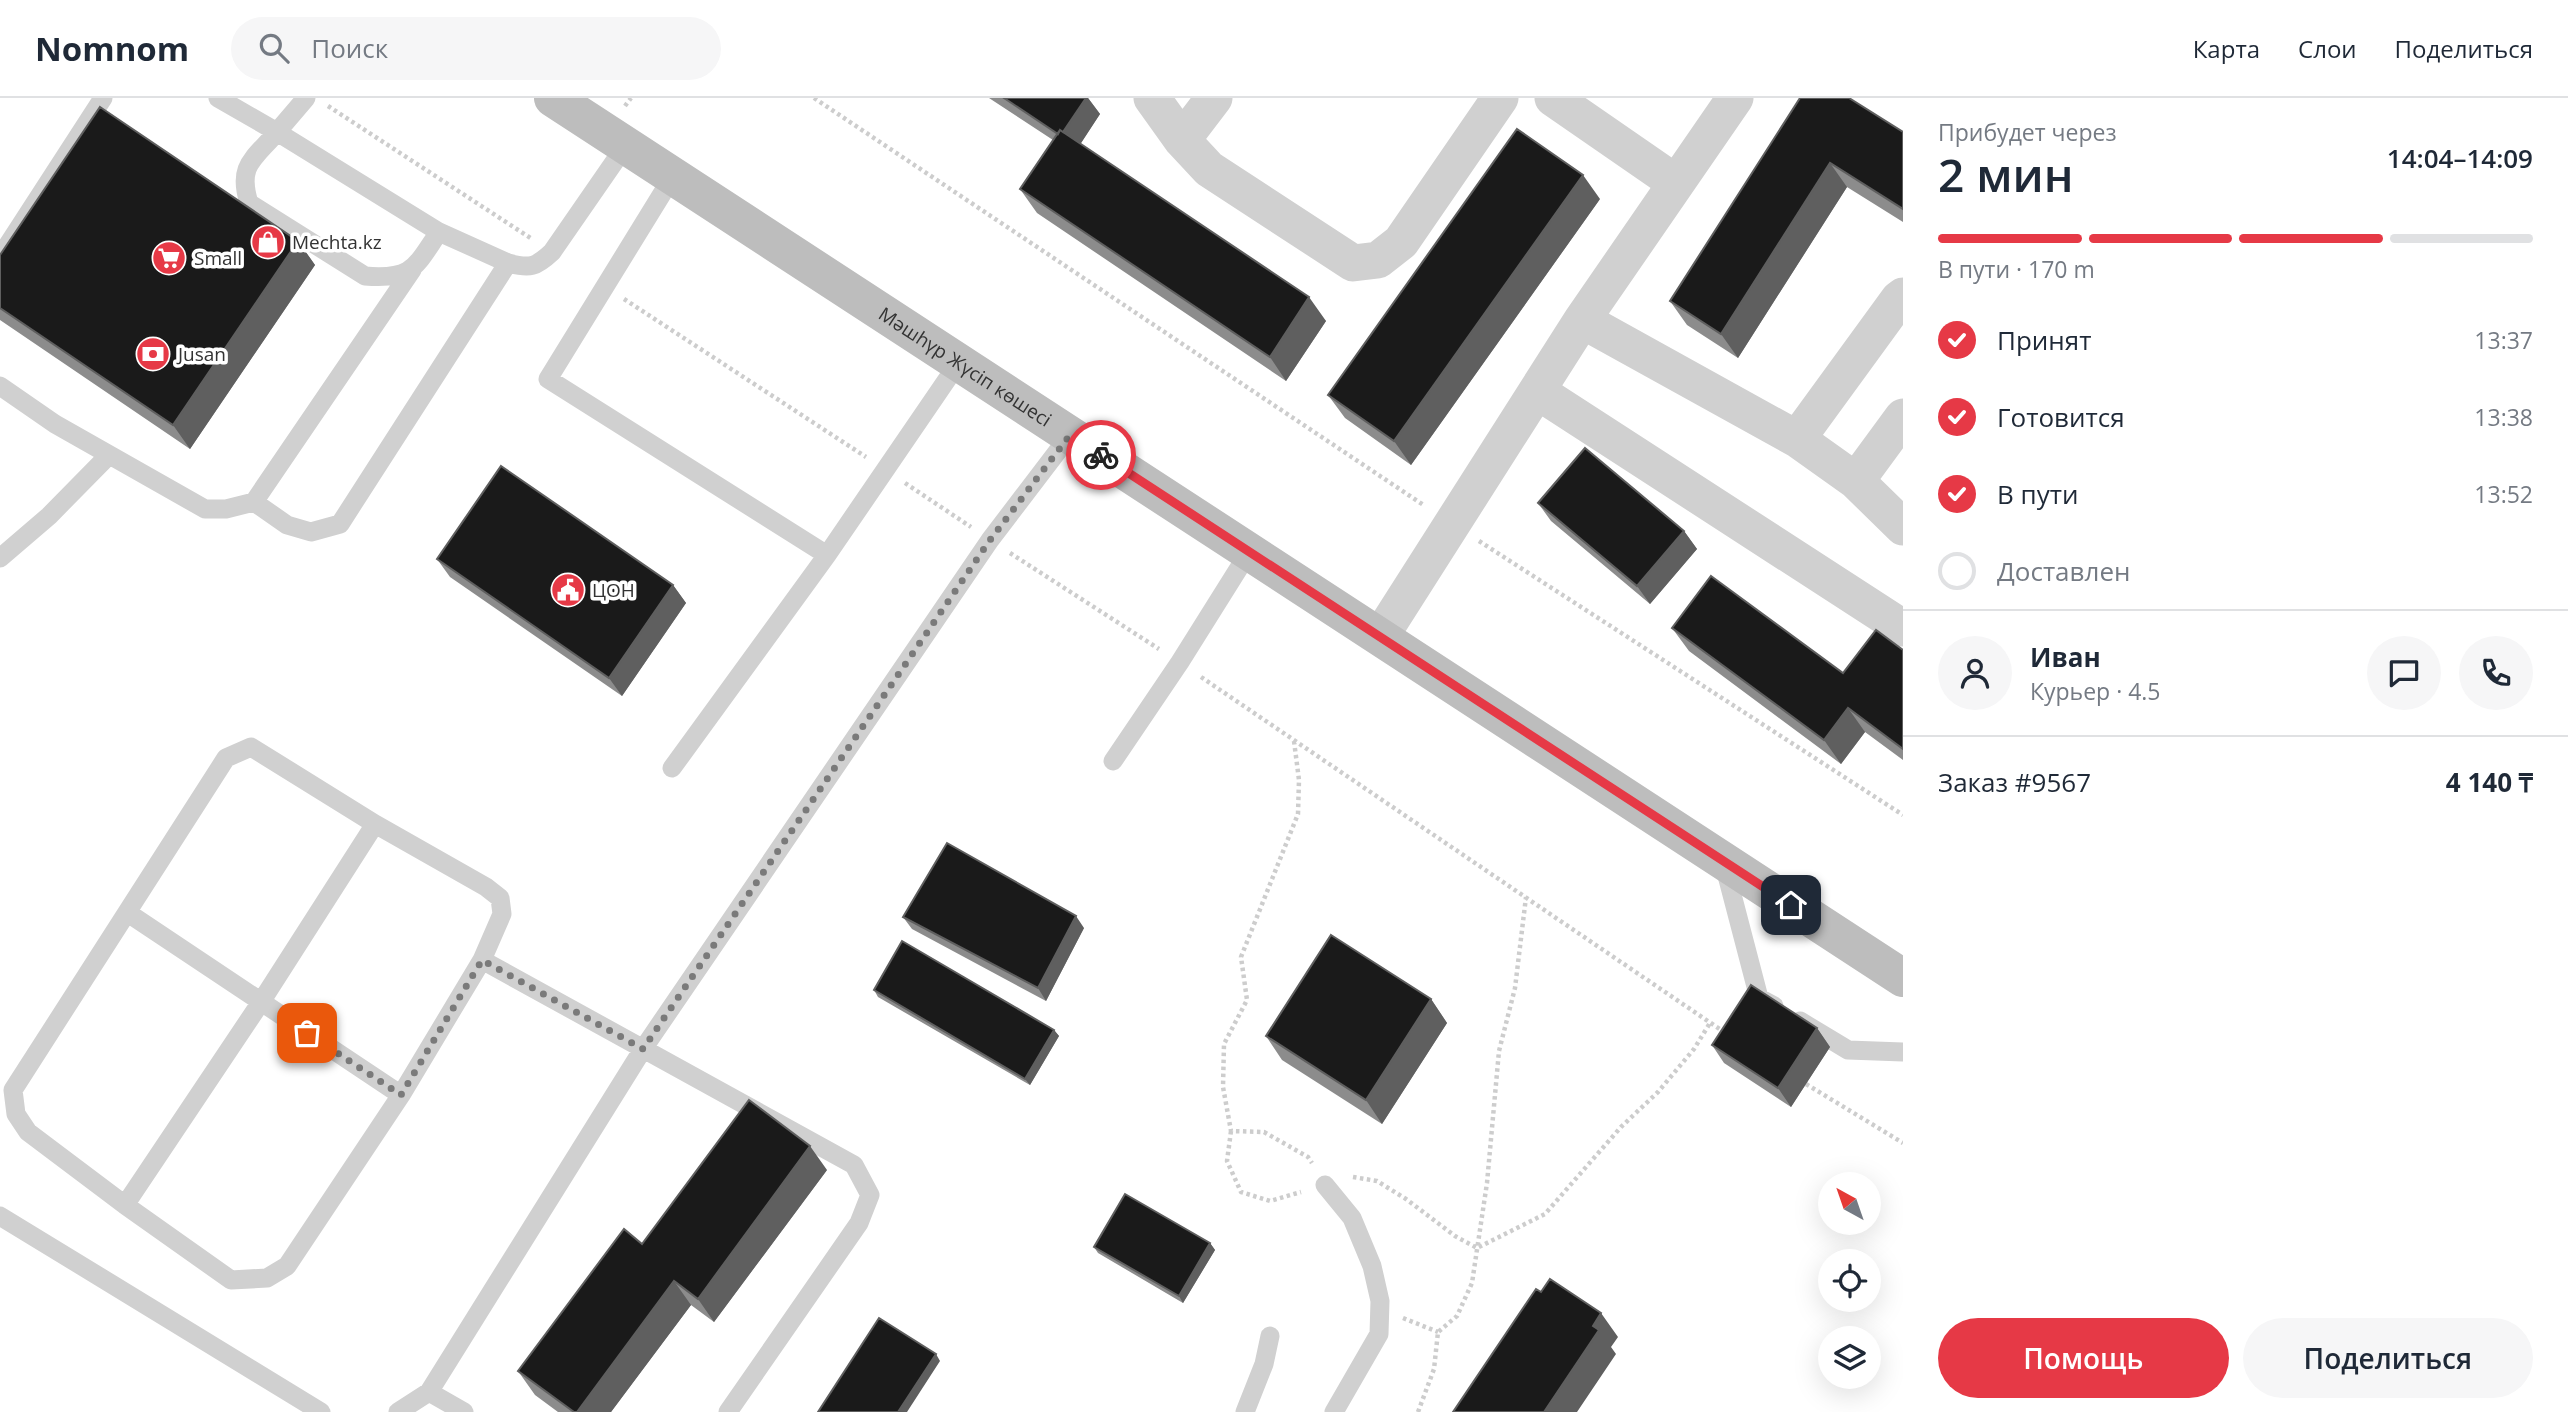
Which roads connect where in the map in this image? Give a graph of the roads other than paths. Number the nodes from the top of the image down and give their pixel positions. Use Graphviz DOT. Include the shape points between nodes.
graph roads {
  1 [pos="103,98"];
  2 [pos="218,98"];
  3 [pos="306,98"];
  4 [pos="554,98"];
  5 [pos="1152,98"];
  6 [pos="1214,98"];
  7 [pos="1500,98"];
  8 [pos="1553,98"];
  9 [pos="1735,98"];
  10 [pos="277,132"];
  11 [pos="1182,140"];
  12 [pos="626,145"];
  13 [pos="673,176"];
  14 [pos="1676,183"];
  15 [pos="439,232"];
  16 [pos="0,257"];
  17 [pos="508,263"];
  18 [pos="412,270"];
  19 [pos="1903,296"];
  20 [pos="1582,320"];
  21 [pos="959,362"];
  22 [pos="0,386"];
  23 [pos="1537,391"];
  24 [pos="1903,416"];
  25 [pos="1070,435"];
  26 [pos="1797,439"];
  27 [pos="109,455"];
  28 [pos="1856,481"];
  29 [pos="254,502"];
  30 [pos="1903,527"];
  31 [pos="1249,552"];
  32 [pos="827,555"];
  33 [pos="0,558"];
  34 [pos="1903,628"];
  35 [pos="1380,637"];
  36 [pos="1113,761"];
  37 [pos="672,768"];
  38 [pos="375,824"];
  39 [pos="1723,861"];
  40 [pos="128,913"];
  41 [pos="482,960"];
  42 [pos="1903,978"];
  43 [pos="261,1002"];
  44 [pos="643,1049"];
  45 [pos="1903,1052"];
  46 [pos="401,1095"];
  47 [pos="1325,1185"];
  48 [pos="125,1205"];
  49 [pos="0,1216"];
  50 [pos="1270,1336"];
  51 [pos="429,1392"];
  52 [pos="321,1412"];
  53 [pos="398,1412"];
  54 [pos="464,1412"];
  55 [pos="728,1412"];
  56 [pos="1245,1412"];
  57 [pos="1334,1412"];
  1 -- 16 [label="lane"];
  2 -- 10 [label="lane"];
  3 -- 10 [label="lane"];
  4 -- 12 [label="main road, Мәшһүр Жүсіп көшесі"];
  5 -- 11 [label="street"];
  6 -- 11 [label="street"];
  7 -- 11 [label="street" via="1401,242 1378,260 1353,263 1209,169"];
  8 -- 14 [label="street"];
  9 -- 14 [label="street"];
  10 -- 15 [label="lane"];
  10 -- 18 [label="lane" via="246,168 243,184 249,203 365,276 385,278"];
  12 -- 13 [label="main road, Мәшһүр Жүсіп көшесі"];
  12 -- 17 [label="lane" via="552,252 538,264"];
  13 -- 21 [label="main road, Мәшһүр Жүсіп көшесі"];
  13 -- 32 [label="lane" via="548,379"];
  14 -- 20 [label="street"];
  15 -- 17 [label="lane"];
  15 -- 18 [label="lane"];
  17 -- 29 [label="lane" via="340,524 311,532 287,525"];
  18 -- 29 [label="lane"];
  19 -- 26 [label="street"];
  20 -- 23 [label="street"];
  20 -- 26 [label="street"];
  21 -- 25 [label="main road, Мәшһүр Жүсіп көшесі"];
  21 -- 32 [label="lane"];
  22 -- 27 [label="lane"];
  23 -- 34 [label="street"];
  23 -- 35 [label="street"];
  24 -- 28 [label="street"];
  25 -- 31 [label="main road, Мәшһүр Жүсіп көшесі"];
  25 -- 44 [label="lane" via="990,540"];
  26 -- 28 [label="street"];
  27 -- 29 [label="lane" via="205,509"];
  27 -- 33 [label="lane"];
  28 -- 30 [label="street"];
  31 -- 35 [label="main road, Мәшһүр Жүсіп көшесі"];
  31 -- 36 [label="lane"];
  32 -- 37 [label="lane"];
  35 -- 39 [label="main road, Мәшһүр Жүсіп көшесі"];
  38 -- 40 [label="lane" via="251,747 226,758"];
  38 -- 41 [label="lane" via="500,898 502,914"];
  38 -- 43 [label="lane"];
  39 -- 42 [label="main road, Мәшһүр Жүсіп көшесі"];
  39 -- 45 [label="lane" via="1759,998 1849,1050"];
  40 -- 43 [label="lane"];
  40 -- 48 [label="lane" via="13,1090 16,1114 28,1132"];
  41 -- 44 [label="lane"];
  41 -- 46 [label="lane"];
  43 -- 46 [label="lane"];
  43 -- 48 [label="lane"];
  44 -- 51 [label="lane"];
  44 -- 55 [label="lane" via="854,1166 870,1195 859,1223"];
  46 -- 48 [label="lane" via="287,1266 267,1278 231,1280"];
  47 -- 57 [label="lane" via="1352,1218 1372,1266 1380,1301 1379,1334"];
  49 -- 52 [label="lane"];
  50 -- 56 [label="lane"];
  51 -- 53 [label="lane"];
  51 -- 54 [label="lane"];
}
